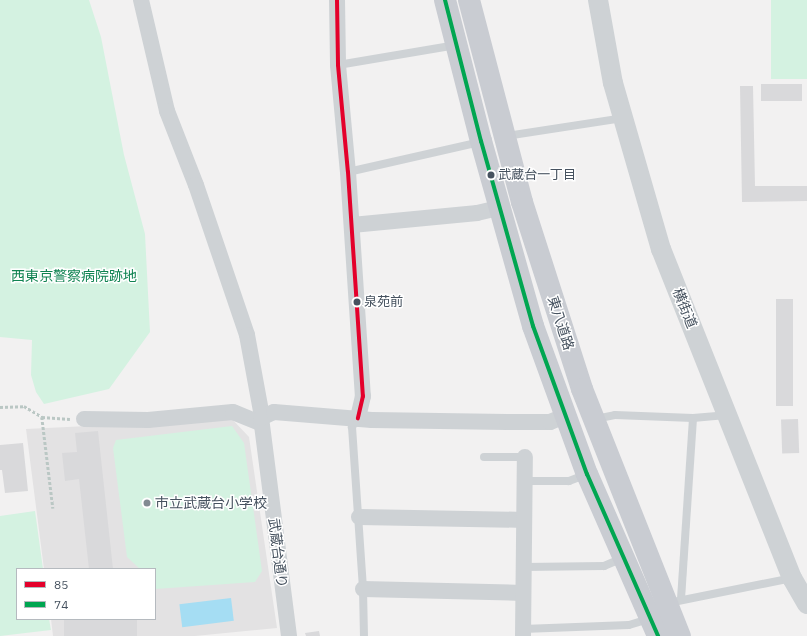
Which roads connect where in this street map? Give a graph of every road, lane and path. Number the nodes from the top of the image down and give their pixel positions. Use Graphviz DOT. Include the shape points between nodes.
graph roads {
  1 [pos="141,0"];
  2 [pos="337,0"];
  3 [pos="445,0"];
  4 [pos="469,0"];
  5 [pos="598,0"];
  6 [pos="457,45"];
  7 [pos="338,65"];
  8 [pos="623,118"];
  9 [pos="504,137"];
  10 [pos="481,141"];
  11 [pos="348,172"];
  12 [pos="499,208"];
  13 [pos="352,225"];
  14 [pos="536,246"];
  15 [pos="552,381"];
  16 [pos="0,407"];
  17 [pos="727,415"];
  18 [pos="565,416"];
  19 [pos="42,417"];
  20 [pos="358,418"];
  21 [pos="693,418"];
  22 [pos="84,419"];
  23 [pos="594,419"];
  24 [pos="261,420"];
  25 [pos="608,454"];
  26 [pos="484,457"];
  27 [pos="525,457"];
  28 [pos="587,474"];
  29 [pos="525,481"];
  30 [pos="53,508"];
  31 [pos="358,517"];
  32 [pos="524,520"];
  33 [pos="625,558"];
  34 [pos="524,568"];
  35 [pos="792,578"];
  36 [pos="363,589"];
  37 [pos="523,593"];
  38 [pos="674,602"];
  39 [pos="807,604"];
  40 [pos="653,627"];
  41 [pos="523,633"];
  42 [pos="289,636"];
  43 [pos="364,636"];
  44 [pos="680,636"];
  1 -- 24 [label="street, 武蔵台通り" via="167,111 196,185 247,335"];
  2 -- 7 [label="street"];
  3 -- 6 [label="main road, 東八道路"];
  4 -- 9 [label="main road, 東八道路"];
  5 -- 8 [label="street, 横街道" via="604,45"];
  6 -- 7 [label="lane"];
  6 -- 10 [label="main road, 東八道路"];
  7 -- 11 [label="street"];
  8 -- 9 [label="lane"];
  8 -- 17 [label="street, 横街道" via="661,249"];
  9 -- 14 [label="main road, 東八道路"];
  10 -- 11 [label="lane"];
  10 -- 12 [label="main road, 東八道路"];
  11 -- 13 [label="street"];
  12 -- 13 [label="street" via="477,213"];
  12 -- 15 [label="main road, 東八道路"];
  13 -- 20 [label="street" via="363,396"];
  14 -- 15 [label="main road" via="549,318 568,376 568,382 564,387 557,386"];
  14 -- 23 [label="main road, 東八道路"];
  15 -- 18 [label="main road, 東八道路"];
  16 -- 19 [label="path" via="24,406"];
  17 -- 21 [label="lane"];
  17 -- 35 [label="street, 横街道"];
  18 -- 20 [label="street" via="550,422"];
  18 -- 28 [label="main road, 東八道路"];
  19 -- 22 [label="path"];
  19 -- 30 [label="path"];
  20 -- 24 [label="street" via="274,412"];
  20 -- 31 [label="lane" via="352,427"];
  21 -- 23 [label="lane" via="615,416"];
  21 -- 38 [label="lane" via="682,556"];
  22 -- 24 [label="street" via="148,420 233,412"];
  23 -- 25 [label="main road, 東八道路"];
  24 -- 42 [label="street, 武蔵台通り"];
  25 -- 33 [label="main road" via="598,447 592,450 590,457 614,515"];
  25 -- 38 [label="main road, 東八道路"];
  26 -- 27 [label="lane"];
  27 -- 29 [label="street"];
  28 -- 29 [label="lane" via="569,481"];
  28 -- 33 [label="main road, 東八道路"];
  29 -- 32 [label="street"];
  31 -- 32 [label="street"];
  31 -- 36 [label="lane"];
  32 -- 34 [label="street"];
  33 -- 34 [label="lane" via="604,566"];
  33 -- 40 [label="main road, 東八道路"];
  34 -- 37 [label="street"];
  35 -- 38 [label="lane"];
  35 -- 39 [label="street, 横街道"];
  36 -- 37 [label="street"];
  36 -- 43 [label="lane"];
  37 -- 41 [label="street"];
  38 -- 44 [label="main road, 東八道路"];
  40 -- 41 [label="lane" via="629,625"];
}
